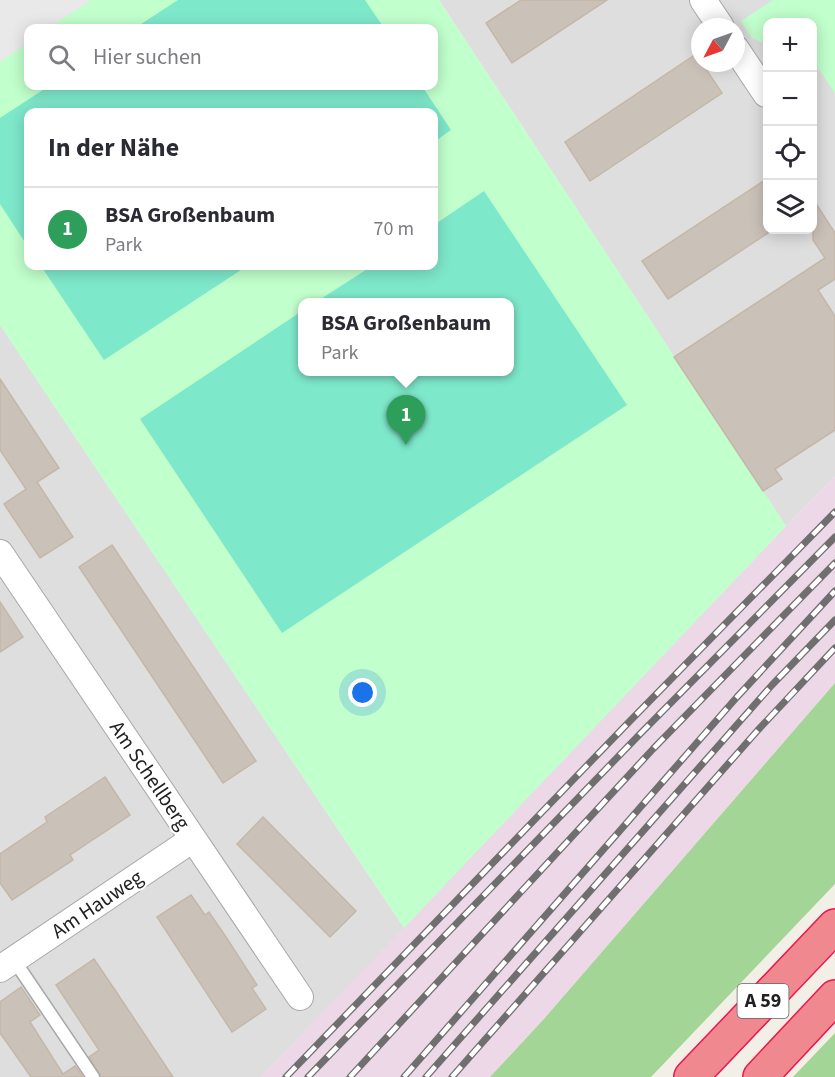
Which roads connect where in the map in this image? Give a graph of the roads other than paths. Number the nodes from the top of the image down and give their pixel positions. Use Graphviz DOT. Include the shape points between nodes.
graph roads {
  1 [pos="703,0"];
  2 [pos="715,18"];
  3 [pos="745,62"];
  4 [pos="763,90"];
  5 [pos="0,553"];
  6 [pos="194,839"];
  7 [pos="835,926"];
  8 [pos="7,964"];
  9 [pos="300,997"];
  10 [pos="835,997"];
  11 [pos="93,1077"];
  12 [pos="691,1077"];
  13 [pos="760,1077"];
  1 -- 2 [label="street"];
  3 -- 4 [label="street"];
  5 -- 6 [label="street, Am Schellberg" via="11,577"];
  6 -- 8 [label="street, Am Hauweg"];
  6 -- 9 [label="street, Am Schellberg"];
  7 -- 12 [label="highway, A 59"];
  8 -- 11 [label="lane"];
  10 -- 13 [label="highway, A 59"];
}
